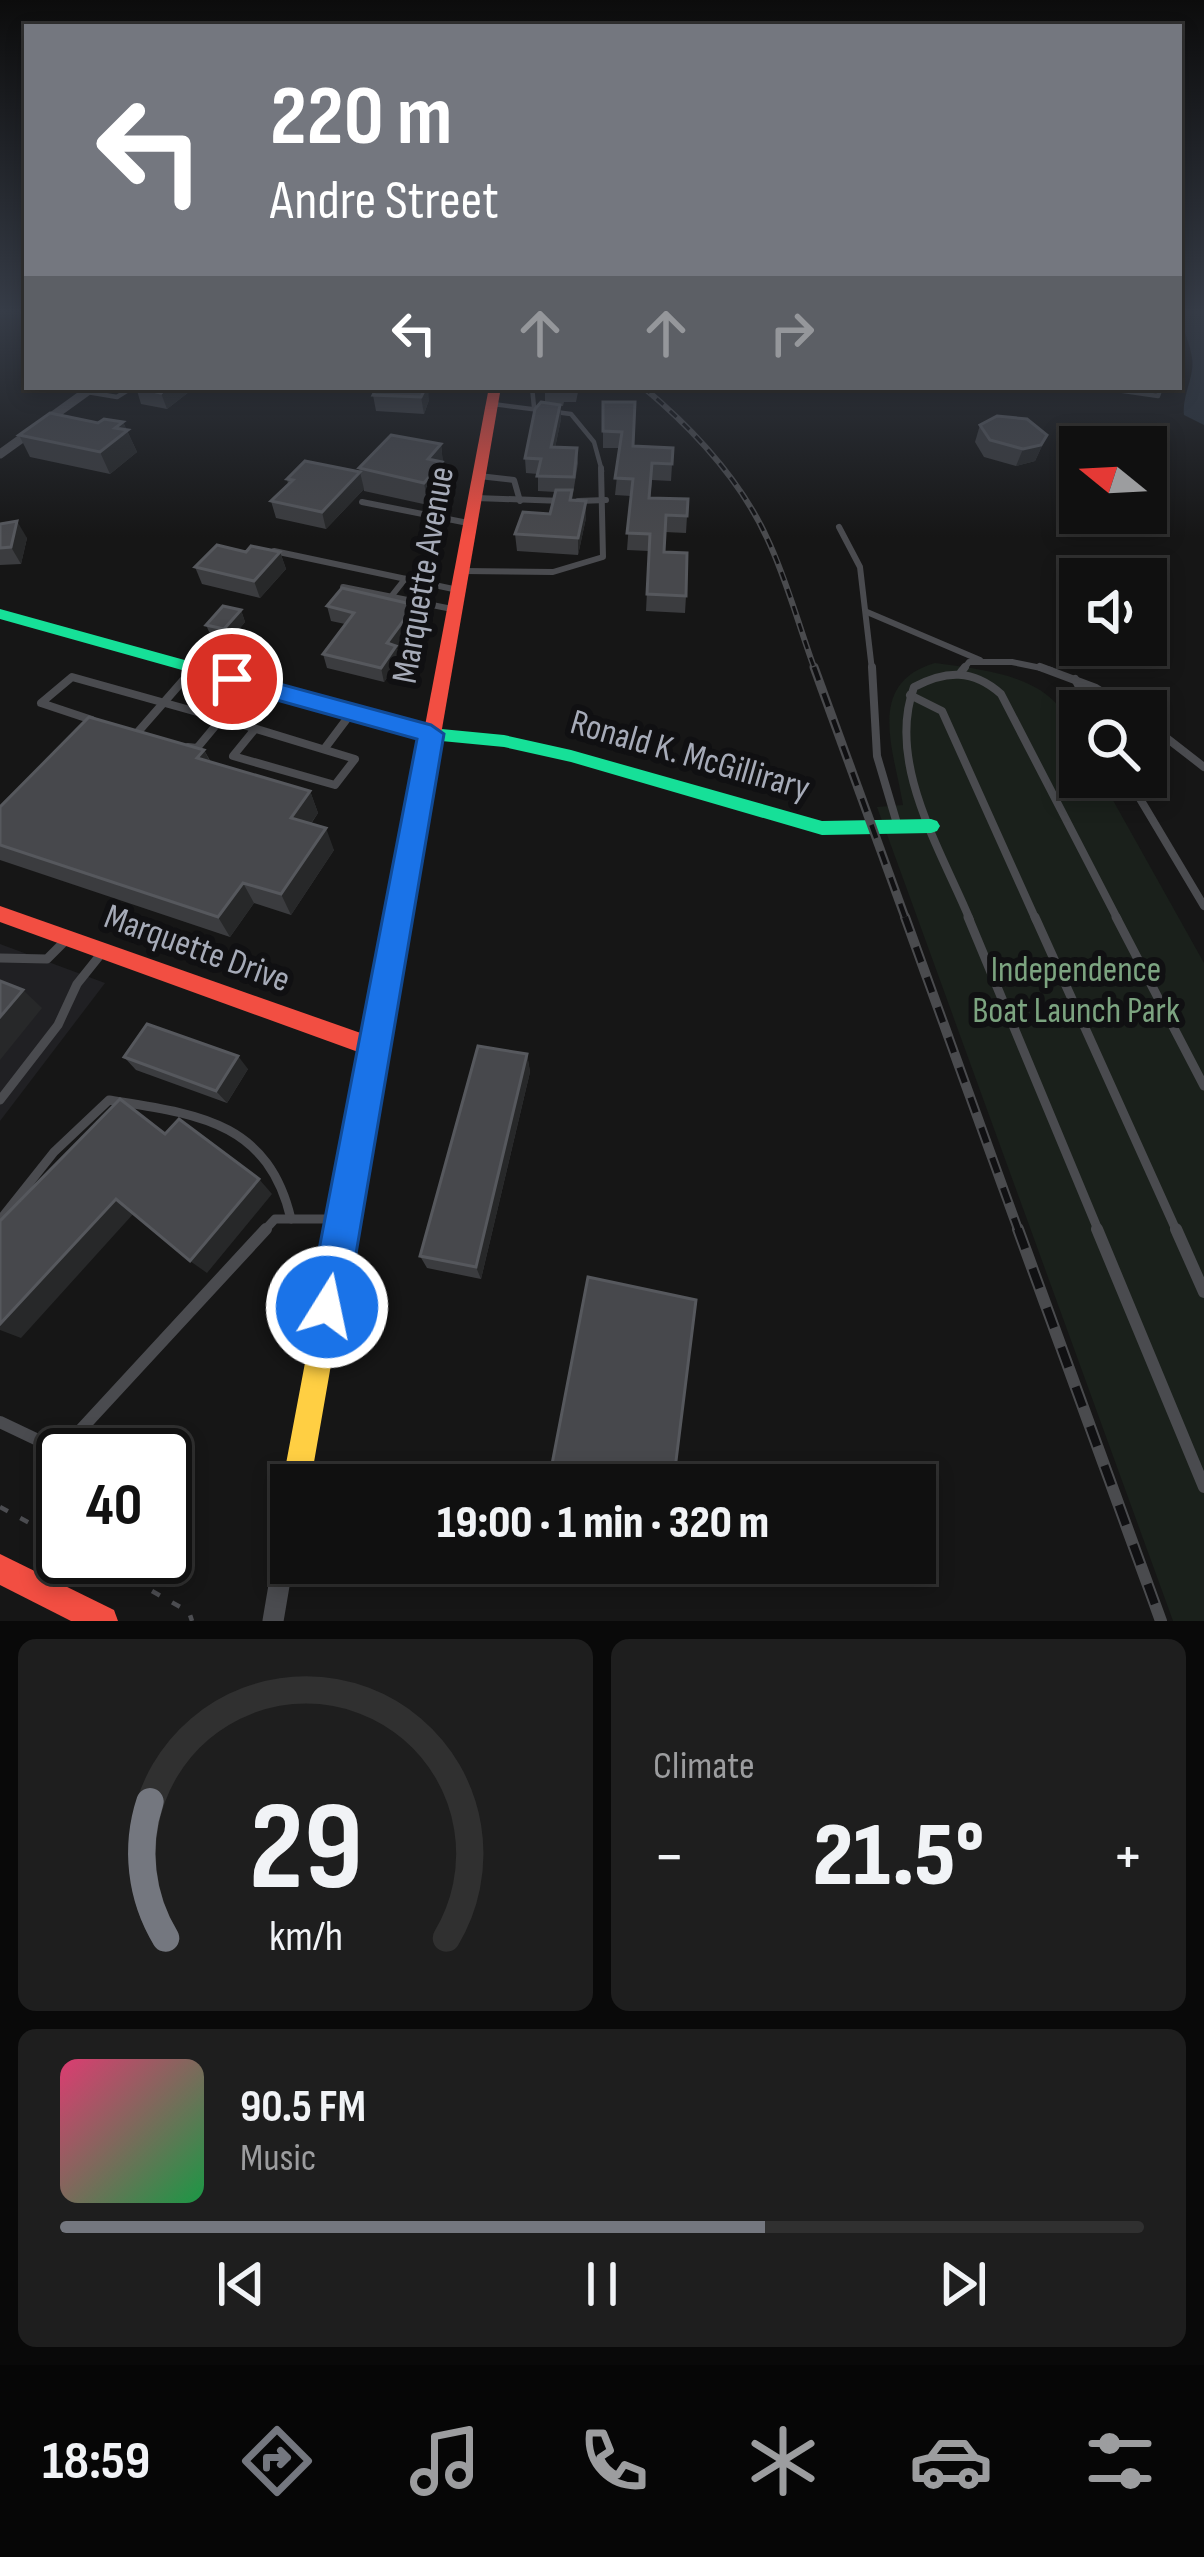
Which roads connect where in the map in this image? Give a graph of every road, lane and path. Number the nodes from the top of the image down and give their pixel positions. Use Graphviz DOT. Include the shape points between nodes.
graph roads {
  1 [pos="89,390"];
  2 [pos="93,390"];
  3 [pos="128,390"];
  4 [pos="532,390"];
  5 [pos="1117,390"];
  6 [pos="1160,390"];
  7 [pos="493,395"];
  8 [pos="534,407"];
  9 [pos="0,454"];
  10 [pos="478,476"];
  11 [pos="474,498"];
  12 [pos="606,500"];
  13 [pos="520,501"];
  14 [pos="362,502"];
  15 [pos="470,523"];
  16 [pos="839,527"];
  17 [pos="266,550"];
  18 [pos="405,579"];
  19 [pos="343,587"];
  20 [pos="457,590"];
  21 [pos="390,598"];
  22 [pos="867,611"];
  23 [pos="0,614"];
  24 [pos="981,661"];
  25 [pos="194,668"];
  26 [pos="960,673"];
  27 [pos="1074,678"];
  28 [pos="269,690"];
  29 [pos="1081,690"];
  30 [pos="1095,690"];
  31 [pos="910,695"];
  32 [pos="164,703"];
  33 [pos="352,712"];
  34 [pos="222,718"];
  35 [pos="99,722"];
  36 [pos="241,724"];
  37 [pos="118,728"];
  38 [pos="255,728"];
  39 [pos="136,733"];
  40 [pos="431,734"];
  41 [pos="156,738"];
  42 [pos="1167,738"];
  43 [pos="175,743"];
  44 [pos="326,748"];
  45 [pos="1204,767"];
  46 [pos="1140,798"];
  47 [pos="931,826"];
  48 [pos="899,828"];
  49 [pos="1204,906"];
  50 [pos="0,914"];
  51 [pos="68,938"];
  52 [pos="104,951"];
  53 [pos="0,958"];
  54 [pos="373,1047"];
  55 [pos="1204,1086"];
  56 [pos="0,1100"];
  57 [pos="291,1219"];
  58 [pos="343,1219"];
  59 [pos="0,1220"];
  60 [pos="1204,1292"];
  61 [pos="0,1422"];
  62 [pos="300,1464"];
  63 [pos="1204,1487"];
  64 [pos="0,1508"];
  65 [pos="36,1527"];
  66 [pos="0,1569"];
  67 [pos="140,1584"];
  68 [pos="279,1584"];
  69 [pos="103,1621"];
  70 [pos="192,1621"];
  71 [pos="273,1621"];
  1 -- 9 [label="street"];
  2 -- 3 [label="lane" via="117,397"];
  4 -- 8 [label="lane"];
  5 -- 6 [label="lane"];
  7 -- 8 [label="lane"];
  7 -- 10 [label="street, Marquette Avenue"];
  8 -- 12 [label="lane" via="580,420"];
  10 -- 11 [label="street, Marquette Avenue"];
  10 -- 13 [label="lane" via="514,480"];
  11 -- 13 [label="lane"];
  11 -- 15 [label="street, Marquette Avenue"];
  12 -- 13 [label="lane"];
  12 -- 20 [label="lane" via="603,557 586,567"];
  14 -- 15 [label="lane"];
  15 -- 20 [label="street, Marquette Avenue"];
  16 -- 22 [label="lane" via="852,542"];
  17 -- 18 [label="lane"];
  18 -- 20 [label="lane"];
  18 -- 21 [label="lane"];
  19 -- 21 [label="lane"];
  20 -- 21 [label="lane"];
  20 -- 40 [label="street, Marquette Avenue"];
  22 -- 24 [label="lane"];
  22 -- 48 [label="lane" via="875,743"];
  23 -- 25 [label="street, Ronald K. McGillirary"];
  24 -- 26 [label="lane"];
  24 -- 27 [label="lane"];
  25 -- 28 [label="street, Ronald K. McGillirary"];
  25 -- 32 [label="lane"];
  26 -- 31 [label="lane" via="932,676"];
  26 -- 55 [label="lane" via="987,679 1001,694"];
  27 -- 29 [label="lane"];
  27 -- 30 [label="lane"];
  28 -- 33 [label="street, Ronald K. McGillirary"];
  28 -- 36 [label="lane"];
  31 -- 47 [label="lane" via="905,748"];
  31 -- 60 [label="lane" via="942,711"];
  32 -- 34 [label="lane"];
  32 -- 35 [label="lane" via="72,677 41,703"];
  32 -- 39 [label="lane"];
  33 -- 40 [label="street, Ronald K. McGillirary"];
  33 -- 44 [label="lane"];
  34 -- 36 [label="lane"];
  34 -- 43 [label="lane" via="197,748"];
  36 -- 38 [label="lane"];
  37 -- 39 [label="lane"];
  38 -- 44 [label="lane"];
  38 -- 44 [label="lane" via="233,756 335,785 355,757"];
  39 -- 41 [label="lane"];
  40 -- 48 [label="street, Ronald K. McGillirary" via="571,756 822,828"];
  40 -- 54 [label="street, Marquette Avenue"];
  42 -- 45 [label="lane"];
  46 -- 49 [label="lane"];
  47 -- 48 [label="street, Ronald K. McGillirary"];
  47 -- 63 [label="lane"];
  50 -- 51 [label="street, Marquette Drive"];
  51 -- 52 [label="street, Marquette Drive"];
  51 -- 53 [label="lane" via="46,959"];
  52 -- 54 [label="street, Marquette Drive"];
  52 -- 56 [label="lane"];
  54 -- 58 [label="street, Marquette Avenue"];
  57 -- 58 [label="lane"];
  57 -- 59 [label="lane" via="287,1184 254,1142 213,1120 109,1100"];
  57 -- 61 [label="lane" via="275,1219 61,1451"];
  58 -- 62 [label="street, Marquette Avenue"];
  64 -- 65 [label="path"];
  66 -- 69 [label="street"];
  67 -- 70 [label="path"];
  68 -- 71 [label="street"];
}
